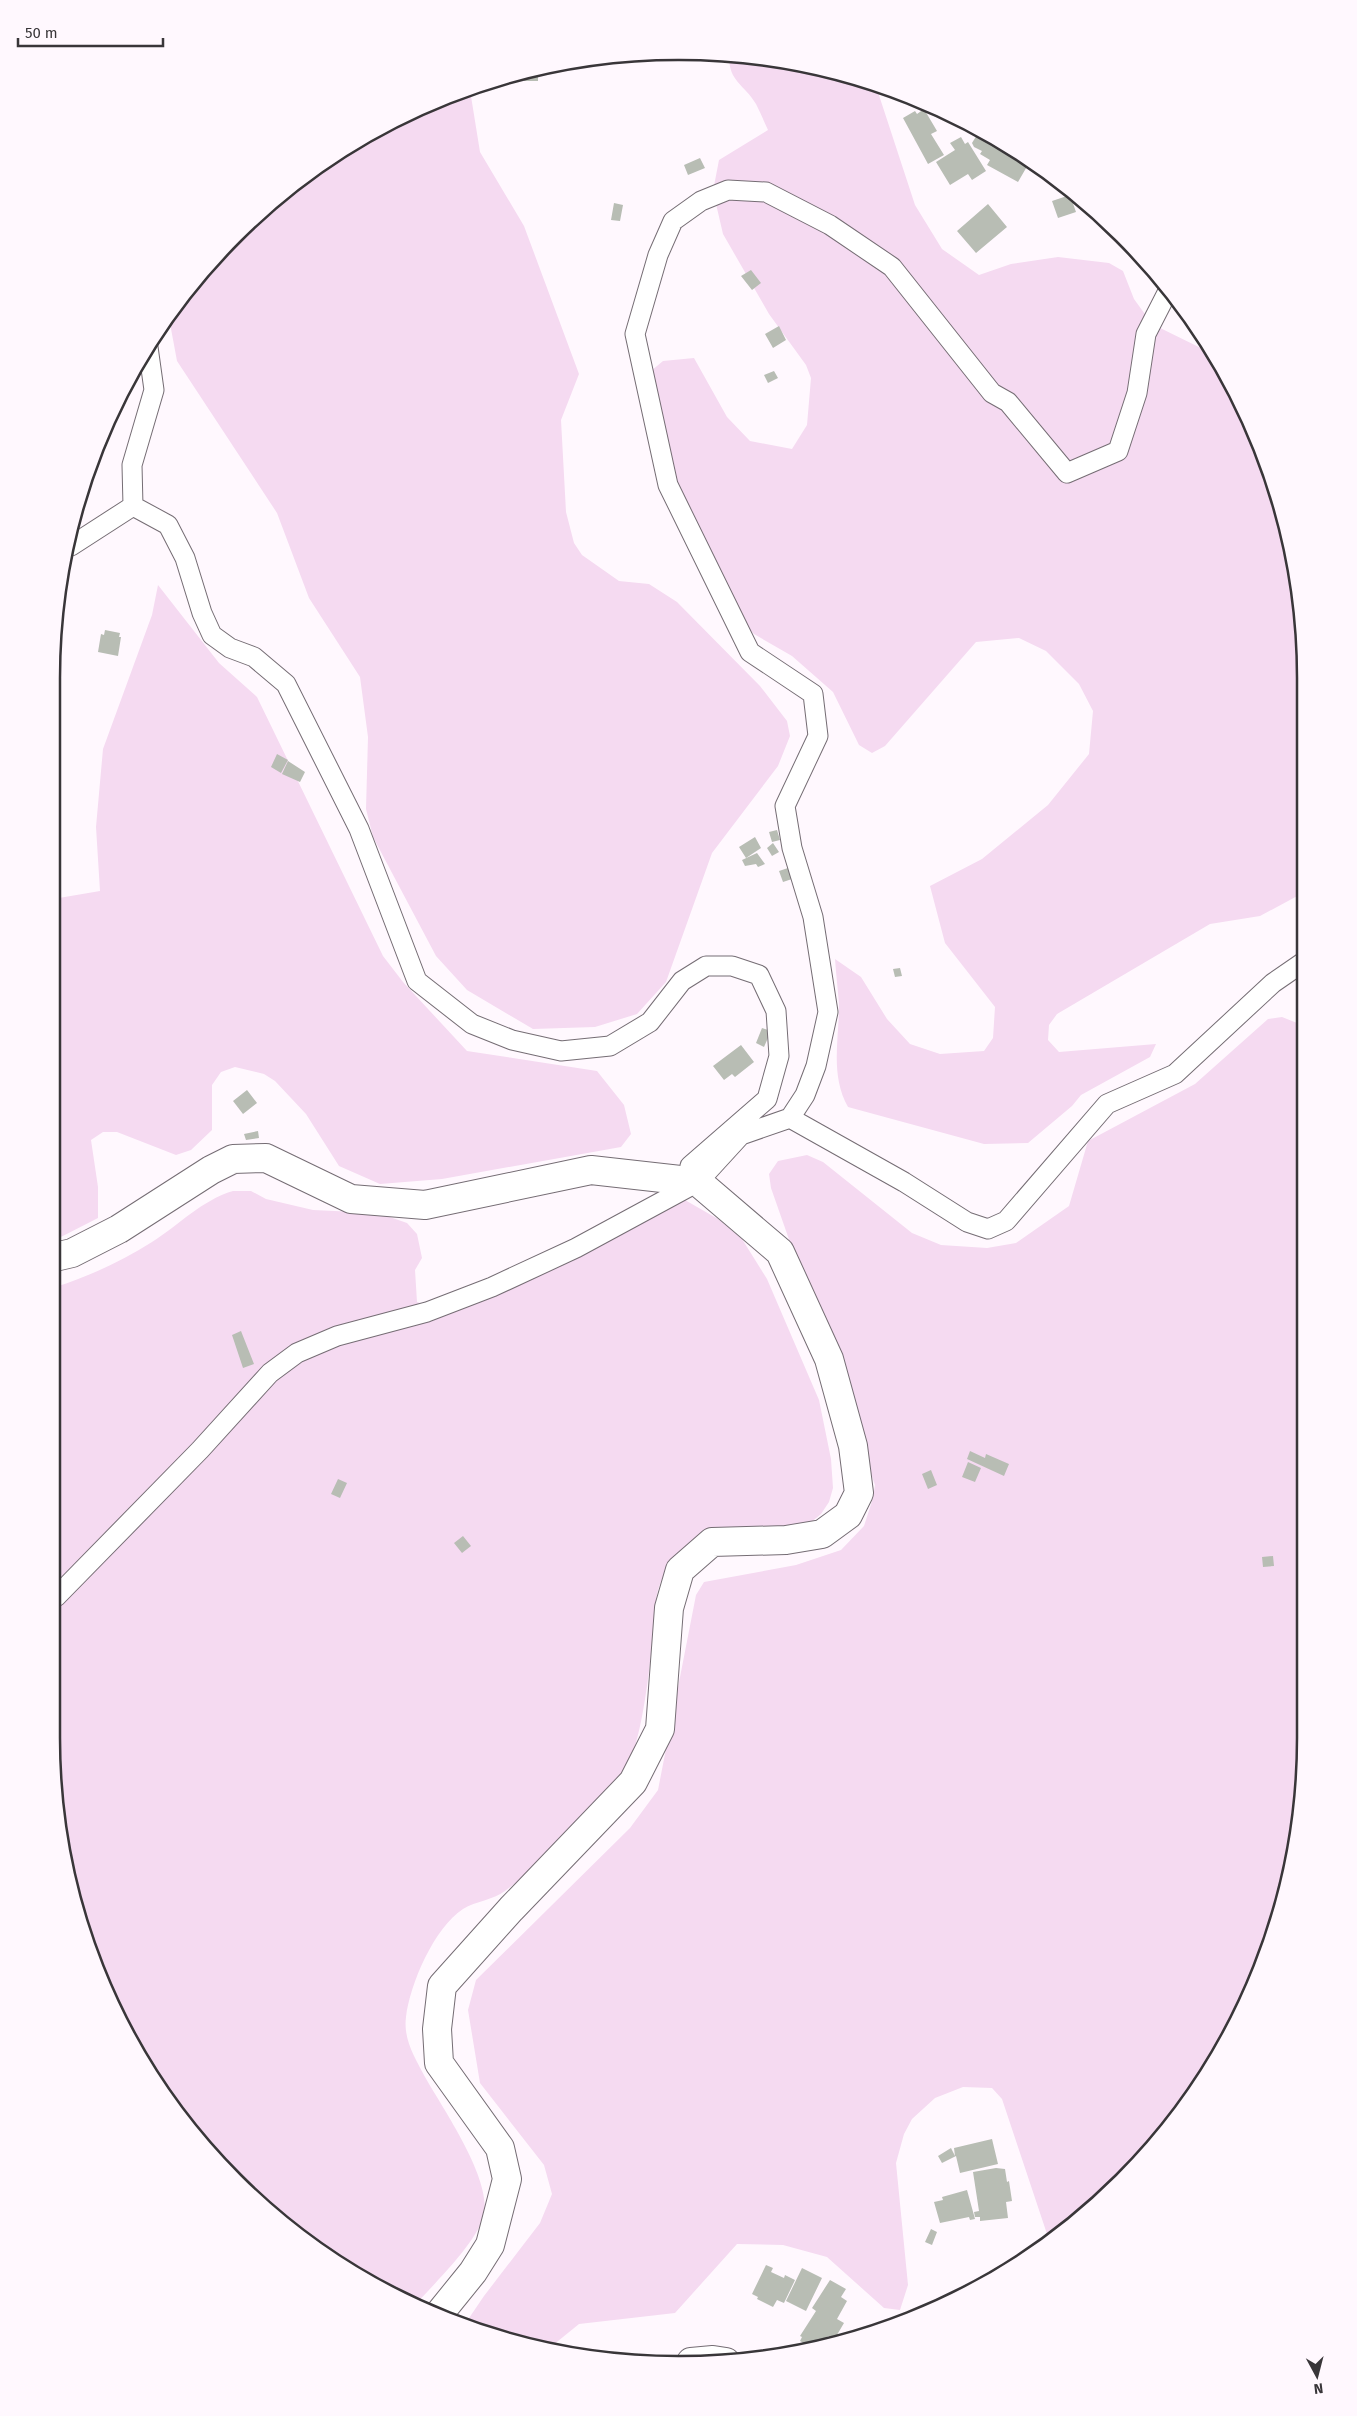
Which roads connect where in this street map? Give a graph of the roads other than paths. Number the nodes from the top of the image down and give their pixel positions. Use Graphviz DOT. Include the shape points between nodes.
graph roads {
  1 [pos="1165,297"];
  2 [pos="150,358"];
  3 [pos="133,506"];
  4 [pos="75,543"];
  5 [pos="1297,966"];
  6 [pos="790,1118"];
  7 [pos="698,1182"];
  8 [pos="60,1256"];
  9 [pos="60,1593"];
  10 [pos="442,2309"];
  1 -- 6 [label="street" via="1146,334 1136,393 1118,451 1067,473 1008,402 992,393 892,267 830,225 766,192 728,190 701,201 673,221 658,255 635,334 668,485 750,652 813,694 818,736 785,806 792,848 813,917 828,1012 816,1066 805,1095"];
  2 -- 3 [label="street" via="154,390 132,465"];
  3 -- 4 [label="street"];
  3 -- 7 [label="street" via="168,525 185,558 212,635 230,648 254,657 286,684 359,829 417,981 472,1024 512,1040 561,1051 610,1046 650,1022 682,981 706,966 732,966 759,975 776,1011 779,1056 767,1099 690,1166"];
  5 -- 6 [label="street" via="1273,983 1175,1074 1107,1104 1006,1221 988,1229 967,1222 904,1182"];
  6 -- 7 [label="street" via="741,1135"];
  7 -- 8 [label="street" via="590,1170 425,1205 351,1199 266,1158 233,1158 119,1229"];
  7 -- 9 [label="street" via="576,1248 492,1287 427,1312 337,1336 297,1353 270,1373 200,1450"];
  7 -- 10 [label="street" via="780,1252 829,1359 853,1446 859,1493 848,1515 822,1534 786,1540 712,1542 680,1570 669,1608 660,1729 632,1782 442,1986 437,2029 439,2063 500,2148 507,2179 490,2245 473,2272"];
}
